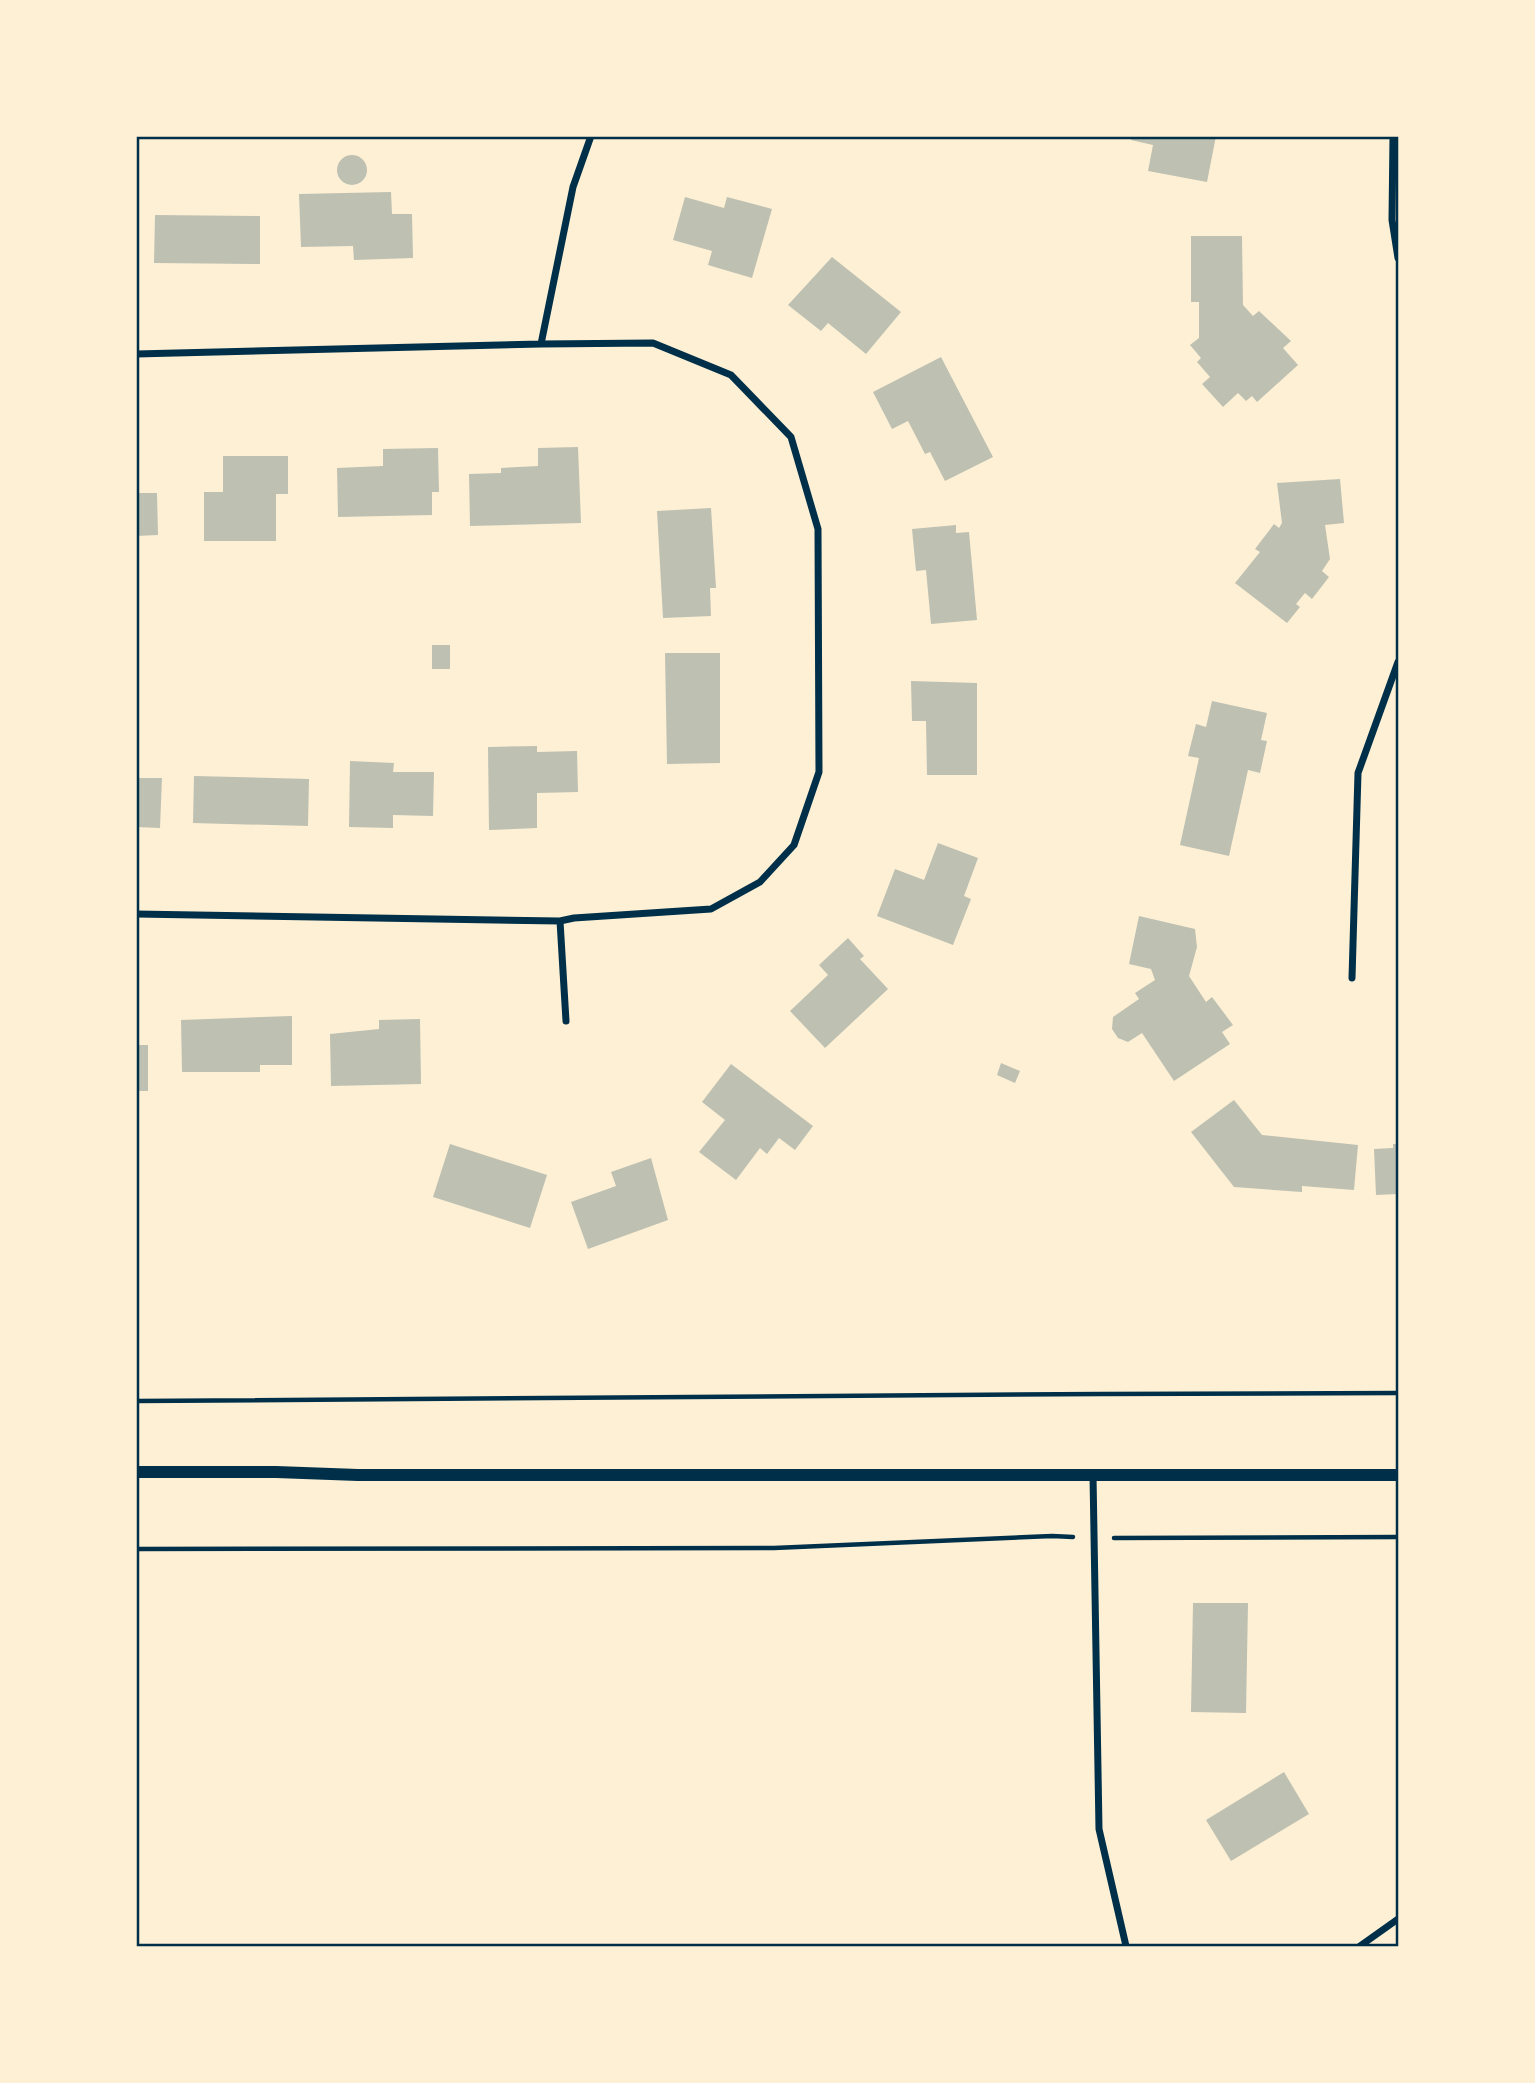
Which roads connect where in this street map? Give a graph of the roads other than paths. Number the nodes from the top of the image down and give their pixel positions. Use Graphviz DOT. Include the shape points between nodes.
graph roads {
  1 [pos="591,136"];
  2 [pos="1392,136"];
  3 [pos="1398,258"];
  4 [pos="541,344"];
  5 [pos="136,354"];
  6 [pos="1398,662"];
  7 [pos="136,914"];
  8 [pos="560,921"];
  9 [pos="1352,978"];
  10 [pos="566,1021"];
  11 [pos="136,1472"];
  12 [pos="1093,1475"];
  13 [pos="1398,1475"];
  14 [pos="1398,1919"];
  15 [pos="1126,1947"];
  16 [pos="1360,1947"];
  1 -- 4 [label="street" via="573,187"];
  2 -- 3 [label="street" via="1392,219"];
  4 -- 5 [label="street"];
  4 -- 8 [label="street" via="653,343 732,375 791,437 818,529 819,772 794,845 760,882 711,909"];
  6 -- 9 [label="street" via="1358,773"];
  7 -- 8 [label="street"];
  8 -- 10 [label="street"];
  11 -- 12 [label="street"];
  12 -- 13 [label="street"];
  12 -- 15 [label="street" via="1099,1829"];
  14 -- 16 [label="street"];
}
